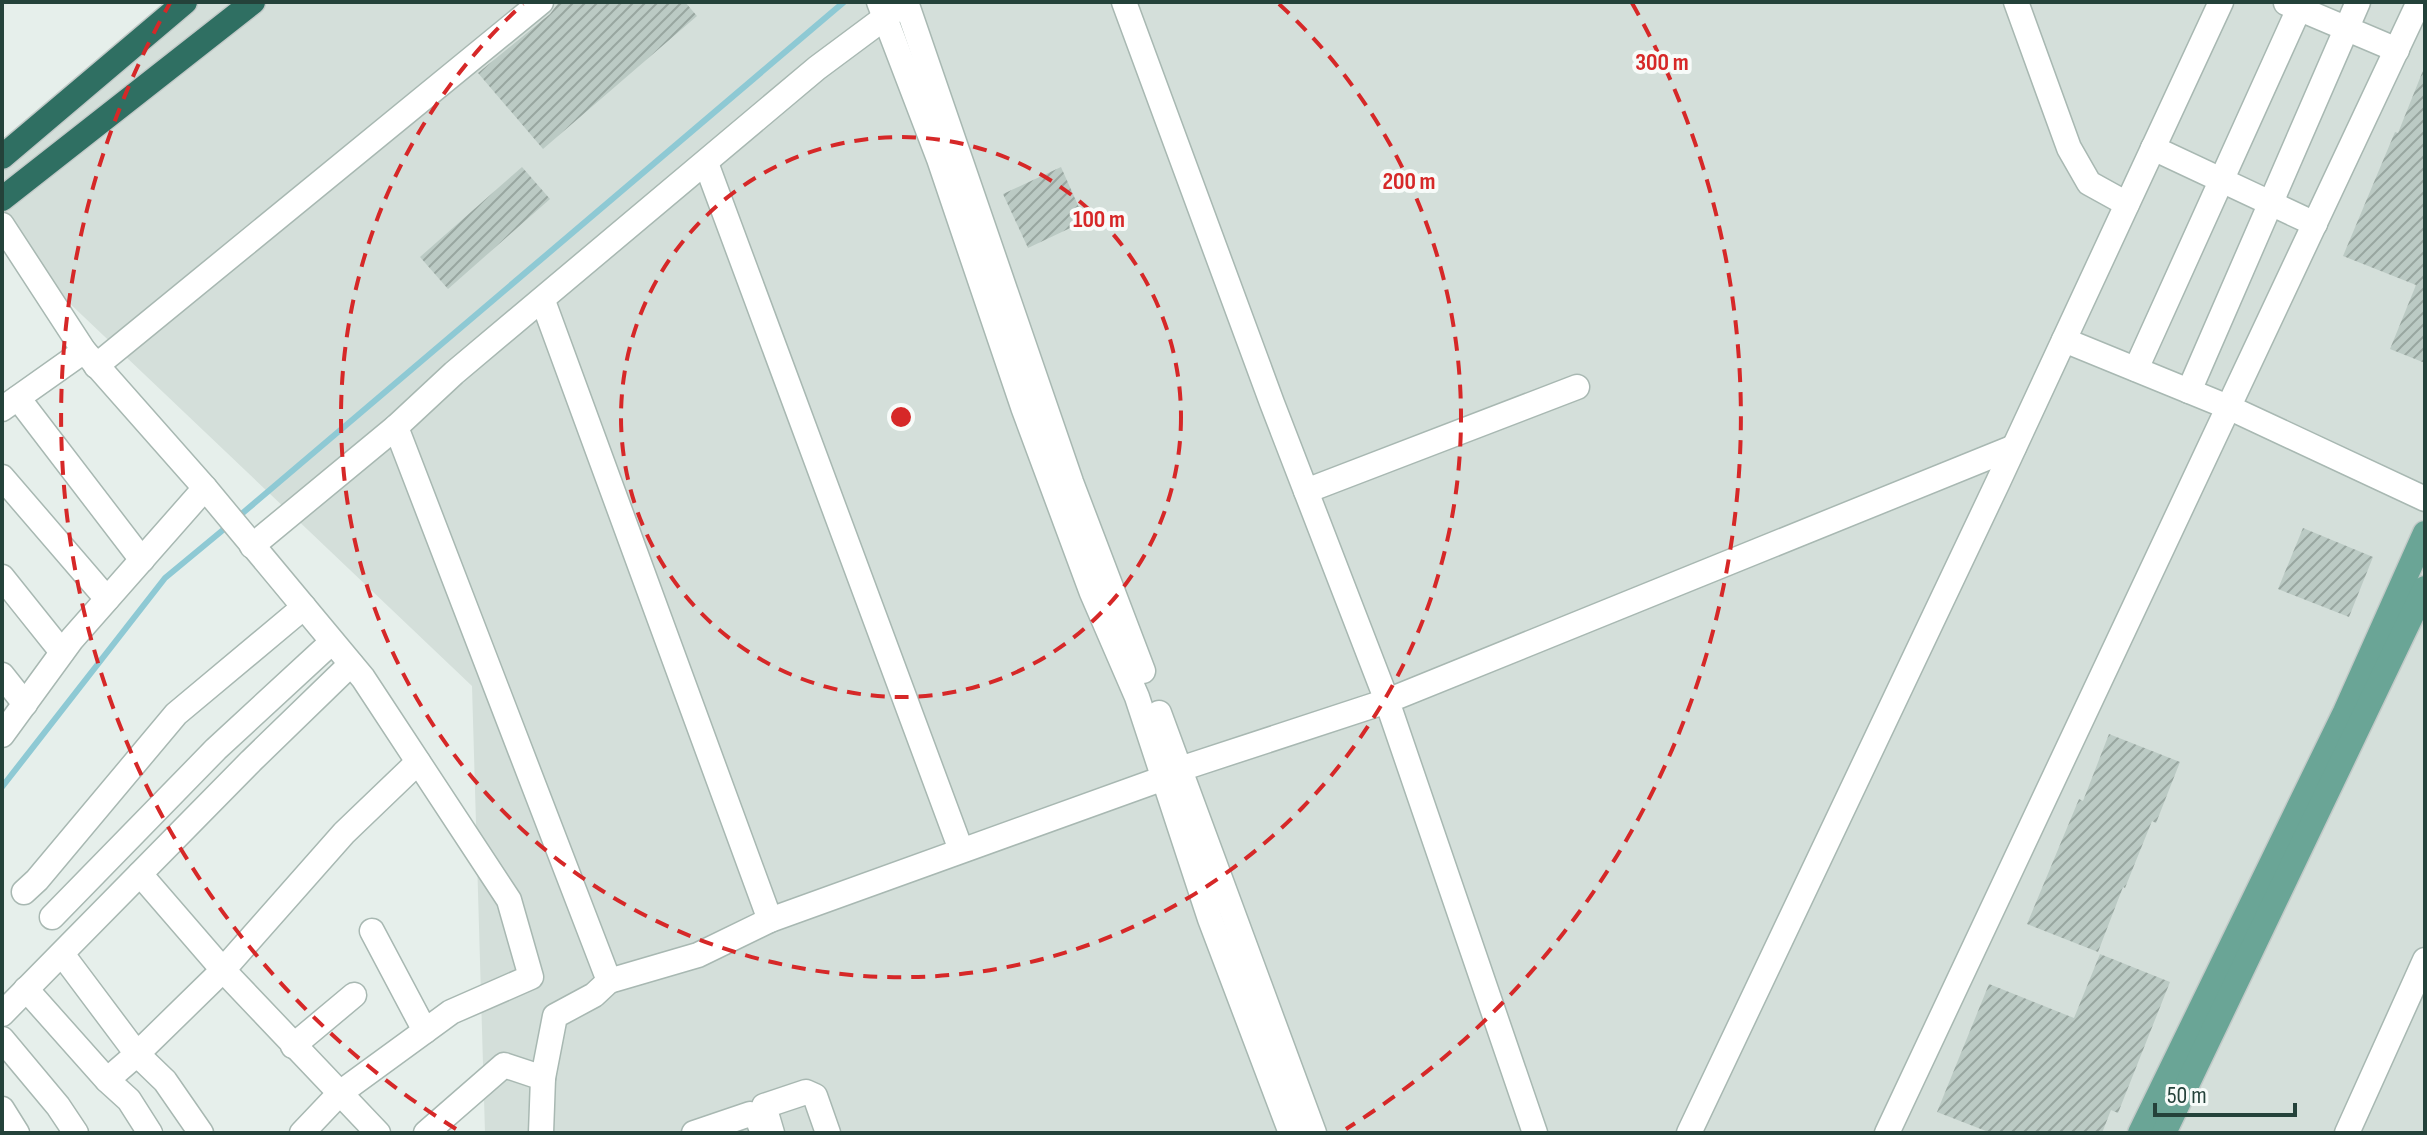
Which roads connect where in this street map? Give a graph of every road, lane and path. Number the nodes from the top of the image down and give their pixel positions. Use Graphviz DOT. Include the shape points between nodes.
graph roads {
  1 [pos="185,2"];
  2 [pos="253,2"];
  3 [pos="541,2"];
  4 [pos="906,2"];
  5 [pos="1124,2"];
  6 [pos="2016,2"];
  7 [pos="2221,2"];
  8 [pos="2358,2"];
  9 [pos="2419,2"];
  10 [pos="2295,4"];
  11 [pos="883,10"];
  12 [pos="2347,28"];
  13 [pos="2397,50"];
  14 [pos="2153,148"];
  15 [pos="2,157"];
  16 [pos="706,163"];
  17 [pos="2223,181"];
  18 [pos="2,199"];
  19 [pos="2127,204"];
  20 [pos="2272,204"];
  21 [pos="2315,224"];
  22 [pos="2,225"];
  23 [pos="543,301"];
  24 [pos="2064,340"];
  25 [pos="90,358"];
  26 [pos="2136,369"];
  27 [pos="1577,387"];
  28 [pos="2189,391"];
  29 [pos="10,403"];
  30 [pos="2228,407"];
  31 [pos="396,427"];
  32 [pos="2014,447"];
  33 [pos="2,477"];
  34 [pos="205,488"];
  35 [pos="1306,491"];
  36 [pos="2425,499"];
  37 [pos="2425,533"];
  38 [pos="252,546"];
  39 [pos="142,560"];
  40 [pos="2,577"];
  41 [pos="2425,588"];
  42 [pos="107,599"];
  43 [pos="304,607"];
  44 [pos="332,642"];
  45 [pos="62,652"];
  46 [pos="351,664"];
  47 [pos="2,675"];
  48 [pos="1387,701"];
  49 [pos="25,704"];
  50 [pos="2,735"];
  51 [pos="418,762"];
  52 [pos="1172,774"];
  53 [pos="961,850"];
  54 [pos="140,874"];
  55 [pos="24,892"];
  56 [pos="52,917"];
  57 [pos="770,920"];
  58 [pos="372,931"];
  59 [pos="62,954"];
  60 [pos="2425,960"];
  61 [pos="223,970"];
  62 [pos="609,981"];
  63 [pos="26,989"];
  64 [pos="354,995"];
  65 [pos="2,1014"];
  66 [pos="425,1031"];
  67 [pos="2,1039"];
  68 [pos="293,1046"];
  69 [pos="137,1054"];
  70 [pos="543,1078"];
  71 [pos="107,1080"];
  72 [pos="340,1093"];
  73 [pos="2,1109"];
  74 [pos="69,1130"];
  75 [pos="17,1133"];
  76 [pos="150,1133"];
  77 [pos="201,1133"];
  78 [pos="302,1133"];
  79 [pos="378,1133"];
  80 [pos="426,1133"];
  81 [pos="541,1133"];
  82 [pos="694,1133"];
  83 [pos="763,1133"];
  84 [pos="772,1133"];
  85 [pos="828,1133"];
  86 [pos="1291,1133"];
  87 [pos="1314,1133"];
  88 [pos="1535,1133"];
  89 [pos="1689,1133"];
  90 [pos="1887,1133"];
  91 [pos="2140,1133"];
  92 [pos="2164,1133"];
  93 [pos="2347,1133"];
  1 -- 15 [label="highway"];
  2 -- 18 [label="highway"];
  3 -- 25 [label="street"];
  4 -- 11 [label="street"];
  4 -- 52 [label="street"];
  5 -- 35 [label="street"];
  6 -- 19 [label="street" via="2069,148 2089,183"];
  7 -- 14 [label="street"];
  8 -- 12 [label="street"];
  9 -- 13 [label="street"];
  10 -- 12 [label="street"];
  10 -- 17 [label="street"];
  11 -- 16 [label="street"];
  11 -- 52 [label="street" via="1092,593"];
  12 -- 13 [label="street"];
  12 -- 20 [label="street"];
  13 -- 21 [label="street"];
  14 -- 17 [label="street"];
  14 -- 19 [label="street"];
  16 -- 23 [label="street"];
  16 -- 53 [label="street"];
  17 -- 20 [label="street"];
  17 -- 26 [label="street"];
  19 -- 24 [label="street"];
  20 -- 21 [label="street"];
  20 -- 28 [label="street"];
  21 -- 30 [label="street"];
  22 -- 25 [label="street"];
  23 -- 31 [label="street"];
  23 -- 57 [label="street"];
  24 -- 26 [label="street"];
  24 -- 32 [label="street"];
  25 -- 29 [label="street"];
  25 -- 34 [label="street"];
  26 -- 28 [label="street"];
  27 -- 35 [label="street"];
  28 -- 30 [label="street"];
  29 -- 39 [label="street"];
  30 -- 36 [label="street"];
  30 -- 90 [label="street"];
  31 -- 38 [label="street"];
  31 -- 62 [label="street"];
  32 -- 48 [label="street"];
  32 -- 89 [label="street"];
  33 -- 42 [label="street"];
  34 -- 38 [label="street"];
  34 -- 39 [label="street"];
  35 -- 48 [label="street"];
  37 -- 91 [label="main road" via="2345,712"];
  38 -- 43 [label="street"];
  39 -- 42 [label="street"];
  40 -- 45 [label="street"];
  41 -- 92 [label="main road"];
  42 -- 45 [label="street"];
  43 -- 44 [label="street"];
  43 -- 55 [label="street" via="176,714"];
  44 -- 46 [label="street"];
  44 -- 56 [label="street" via="216,749"];
  45 -- 49 [label="street"];
  46 -- 51 [label="street"];
  46 -- 54 [label="street"];
  47 -- 49 [label="street"];
  48 -- 52 [label="street"];
  48 -- 88 [label="street"];
  49 -- 50 [label="street"];
  51 -- 61 [label="street" via="344,833"];
  51 -- 66 [label="street" via="509,900 531,977 451,1012"];
  52 -- 53 [label="street"];
  52 -- 86 [label="street" via="1210,919"];
  52 -- 87 [label="street"];
  53 -- 57 [label="street"];
  54 -- 59 [label="street"];
  54 -- 61 [label="street"];
  57 -- 62 [label="street" via="698,955"];
  58 -- 66 [label="street"];
  59 -- 63 [label="street"];
  59 -- 69 [label="street"];
  60 -- 93 [label="street"];
  61 -- 68 [label="street"];
  61 -- 69 [label="street"];
  62 -- 70 [label="street" via="555,1016"];
  63 -- 65 [label="street"];
  63 -- 71 [label="street"];
  64 -- 68 [label="street"];
  66 -- 72 [label="street"];
  67 -- 74 [label="street"];
  68 -- 72 [label="street"];
  69 -- 71 [label="street"];
  69 -- 77 [label="street" via="165,1081"];
  70 -- 80 [label="street" via="504,1065"];
  70 -- 81 [label="street"];
  71 -- 76 [label="street" via="129,1100"];
  72 -- 78 [label="street"];
  72 -- 79 [label="street"];
  73 -- 75 [label="street"];
  82 -- 83 [label="street" via="750,1114"];
  84 -- 85 [label="street" via="764,1106 806,1092 815,1096"];
}
